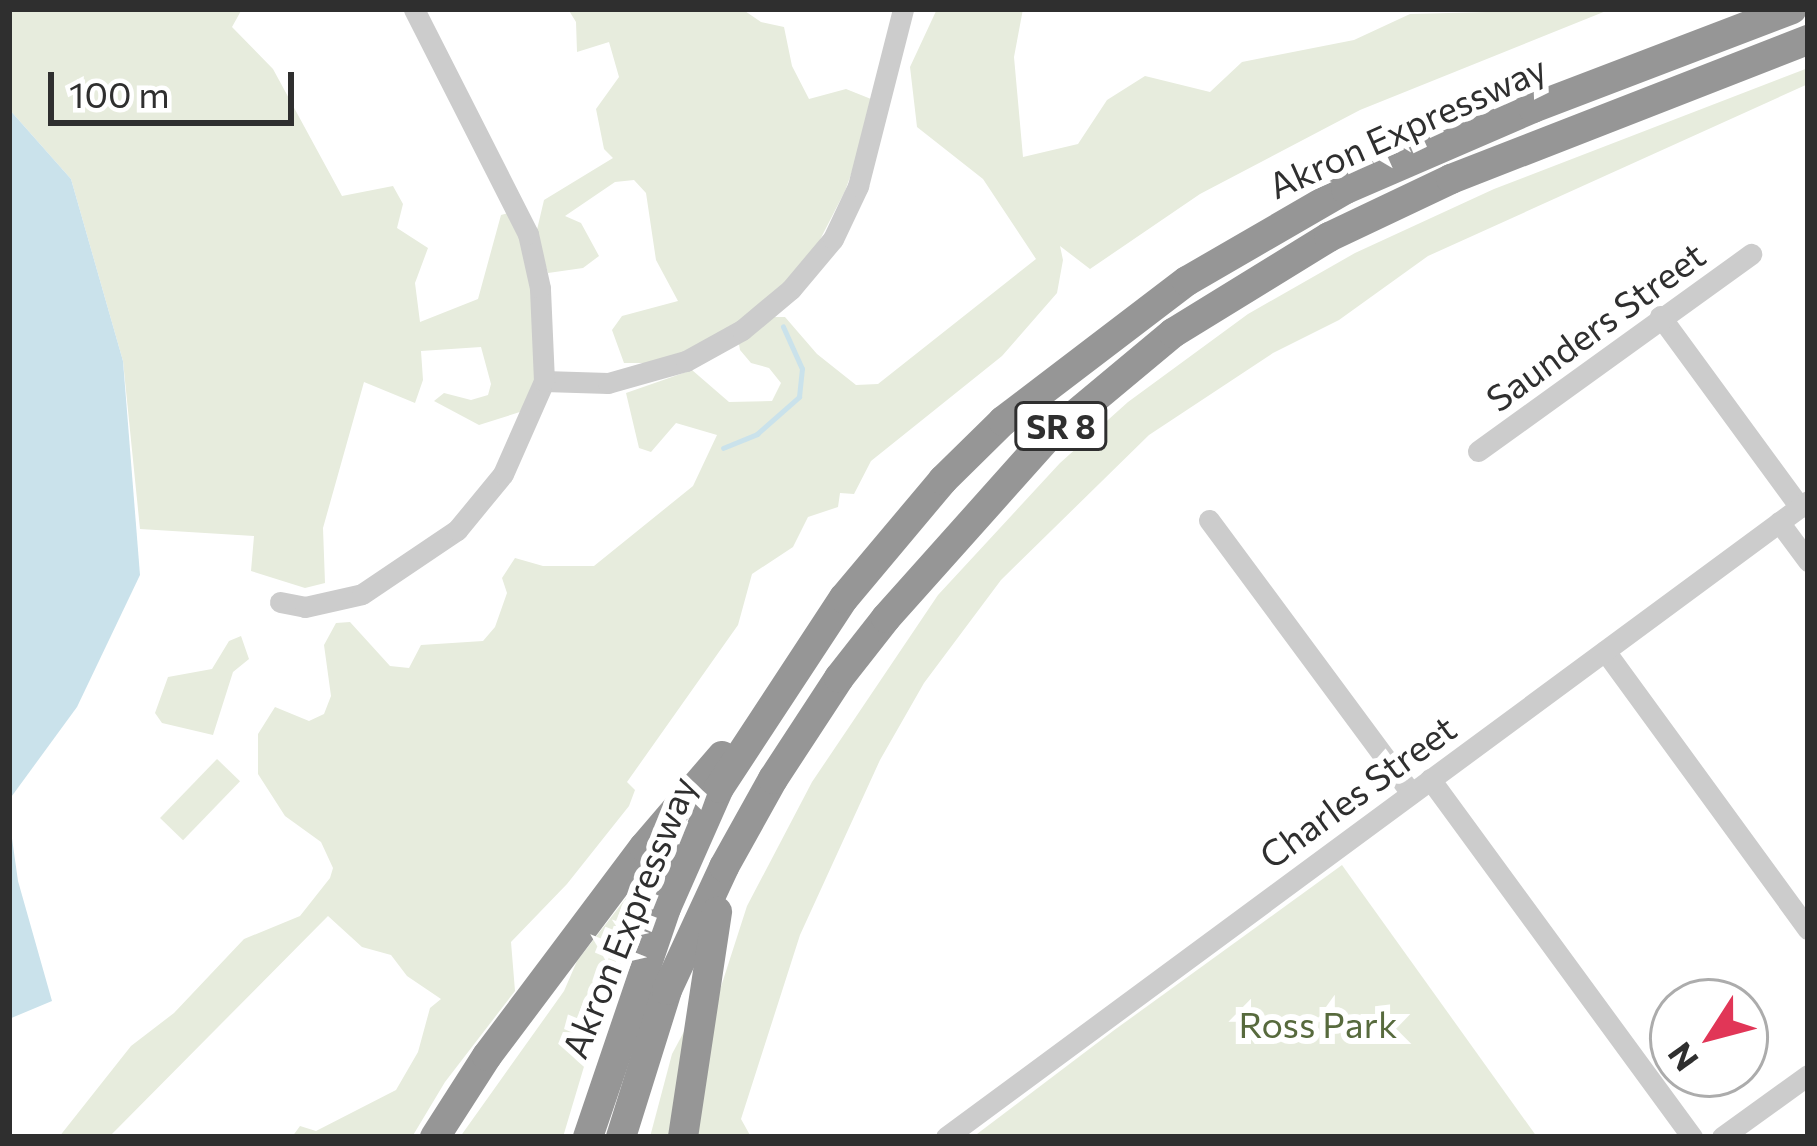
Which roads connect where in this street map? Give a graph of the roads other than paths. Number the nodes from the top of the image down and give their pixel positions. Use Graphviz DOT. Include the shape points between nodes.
graph roads {
  1 [pos="414,9"];
  2 [pos="904,9"];
  3 [pos="1792,9"];
  4 [pos="1808,40"];
  5 [pos="1751,254"];
  6 [pos="1660,316"];
  7 [pos="544,381"];
  8 [pos="1478,451"];
  9 [pos="1804,504"];
  10 [pos="1209,520"];
  11 [pos="1779,522"];
  12 [pos="1808,561"];
  13 [pos="280,602"];
  14 [pos="1604,651"];
  15 [pos="774,698"];
  16 [pos="773,779"];
  17 [pos="1430,779"];
  18 [pos="1411,794"];
  19 [pos="1808,928"];
  20 [pos="1808,1075"];
  21 [pos="435,1137"];
  22 [pos="588,1137"];
  23 [pos="621,1137"];
  24 [pos="683,1137"];
  25 [pos="946,1137"];
  26 [pos="1692,1137"];
  27 [pos="1722,1137"];
  1 -- 7 [label="street" via="528,234 540,288"];
  2 -- 7 [label="street" via="853,200 826,250 791,289 742,330 686,361 608,383"];
  3 -- 15 [label="highway, Akron Expressway / SR 8" via="1393,166 1187,281 1003,421 943,480"];
  4 -- 16 [label="highway, Akron Expressway / SR 8" via="1451,179 1313,245 1173,333 1000,485 839,678"];
  5 -- 6 [label="street, Saunders Street"];
  6 -- 8 [label="street, Saunders Street"];
  6 -- 9 [label="street"];
  7 -- 13 [label="street" via="503,474 457,530 362,594 305,607"];
  9 -- 11 [label="street, Charles Street"];
  10 -- 18 [label="street"];
  11 -- 12 [label="street"];
  11 -- 14 [label="street, Charles Street"];
  14 -- 17 [label="street, Charles Street"];
  14 -- 19 [label="street"];
  15 -- 21 [label="highway" via="644,848"];
  15 -- 22 [label="highway, Akron Expressway / SR 8" via="719,788 666,908"];
  16 -- 23 [label="highway, Akron Expressway / SR 8" via="667,990"];
  16 -- 24 [label="highway" via="714,918"];
  17 -- 18 [label="street, Charles Street"];
  17 -- 26 [label="street"];
  18 -- 25 [label="street, Charles Street"];
  20 -- 27 [label="street"];
}
